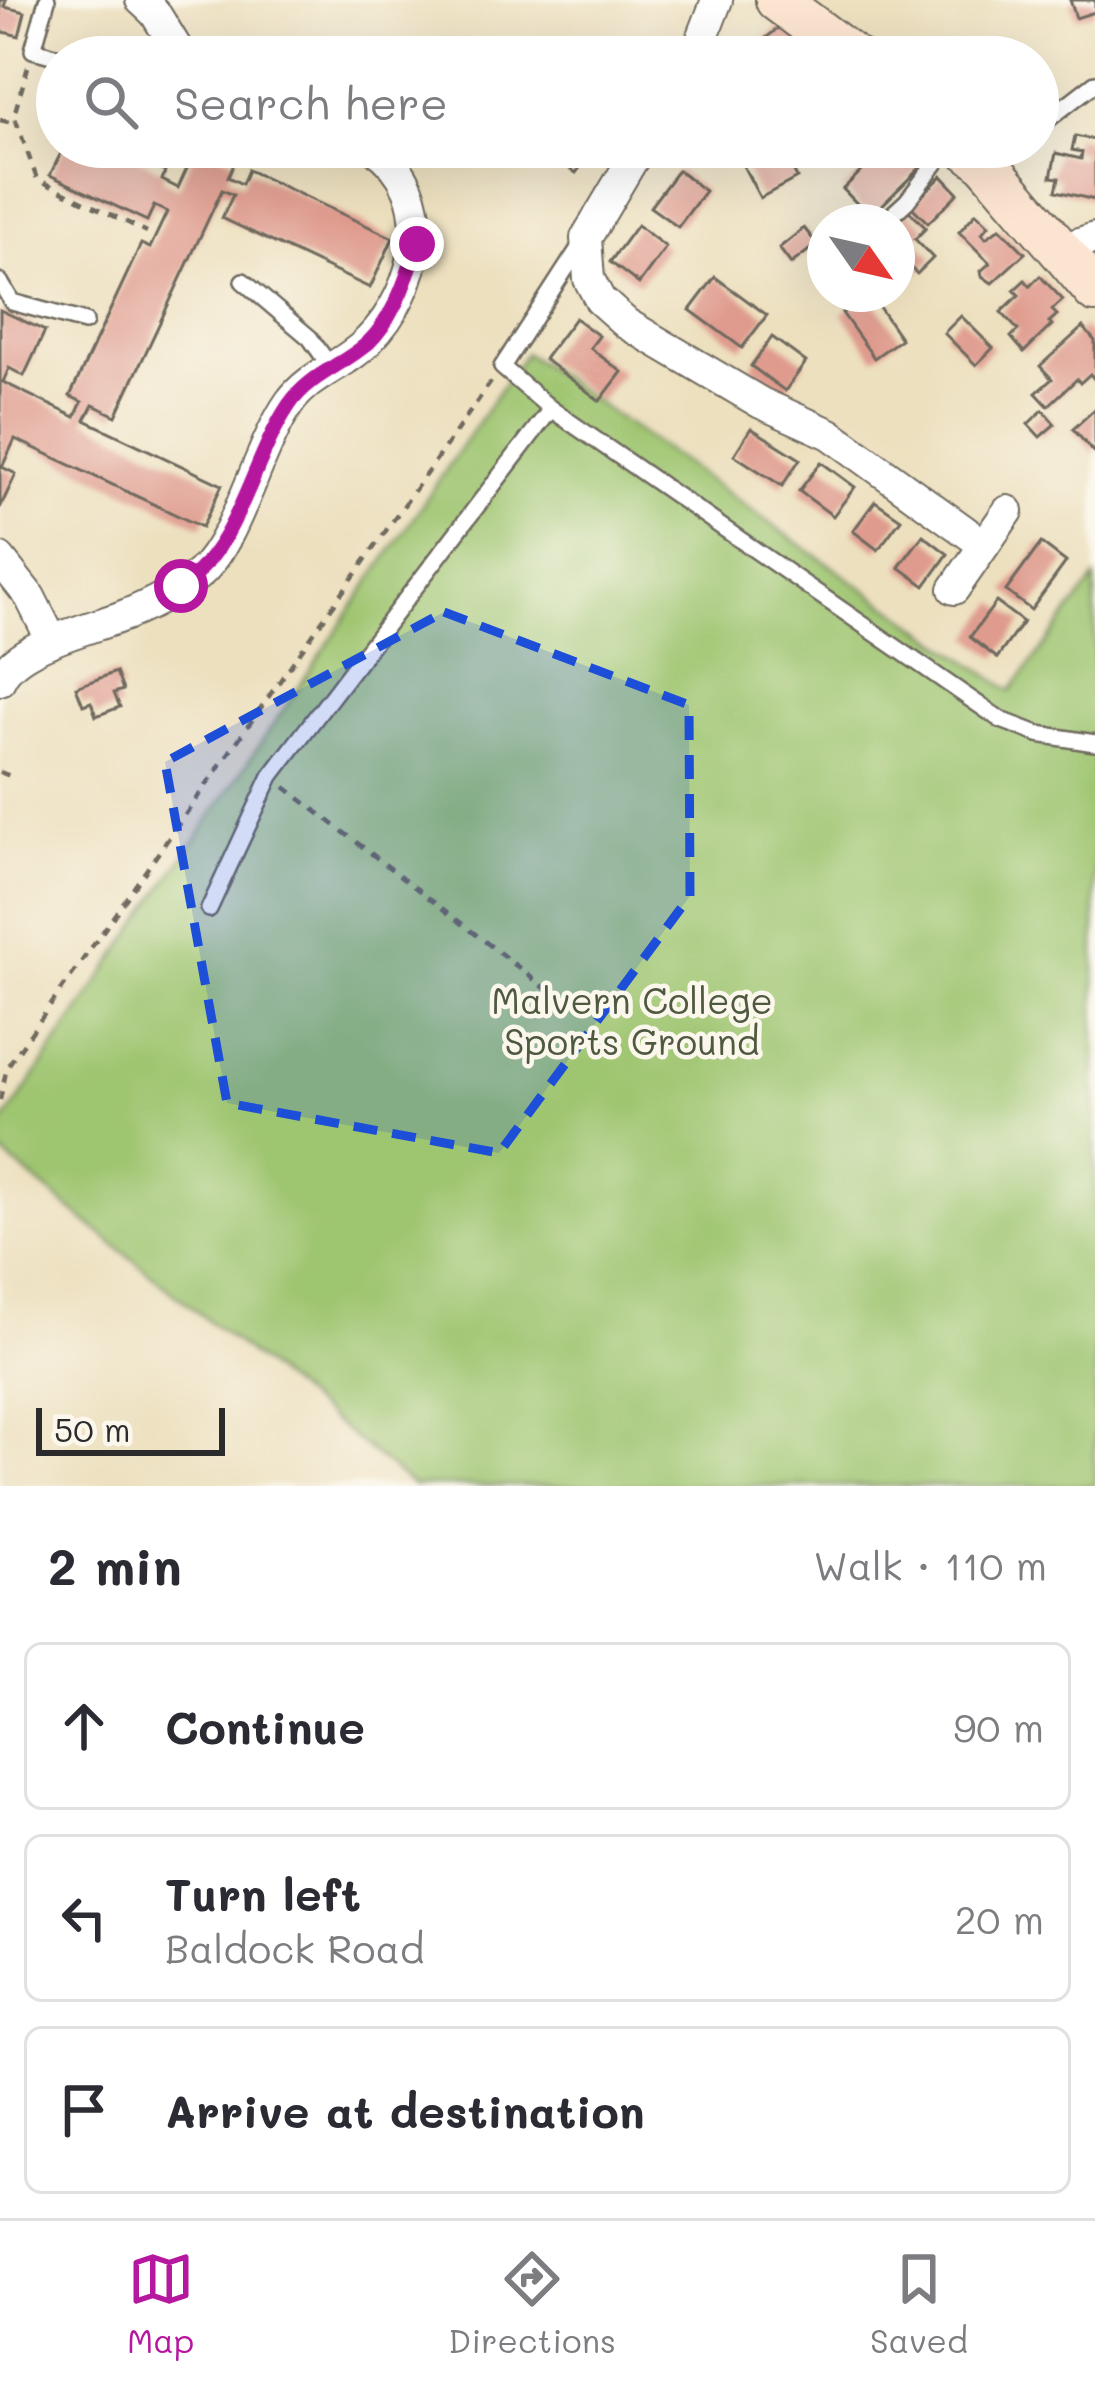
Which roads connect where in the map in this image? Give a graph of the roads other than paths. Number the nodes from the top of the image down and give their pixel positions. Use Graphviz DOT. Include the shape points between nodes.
graph roads {
  1 [pos="47,0"];
  2 [pos="141,0"];
  3 [pos="717,0"];
  4 [pos="777,0"];
  5 [pos="37,36"];
  6 [pos="169,36"];
  7 [pos="702,36"];
  8 [pos="825,36"];
  9 [pos="1095,83"];
  10 [pos="1059,111"];
  11 [pos="393,168"];
  12 [pos="628,168"];
  13 [pos="953,168"];
  14 [pos="991,168"];
  15 [pos="905,204"];
  16 [pos="586,238"];
  17 [pos="1077,244"];
  18 [pos="243,280"];
  19 [pos="0,282"];
  20 [pos="1095,291"];
  21 [pos="85,322"];
  22 [pos="329,366"];
  23 [pos="551,410"];
  24 [pos="1008,511"];
  25 [pos="984,545"];
  26 [pos="0,559"];
  27 [pos="954,589"];
  28 [pos="52,641"];
  29 [pos="0,680"];
  30 [pos="1095,743"];
  31 [pos="209,909"];
  1 -- 5 [label="lane"];
  2 -- 6 [label="street"];
  3 -- 7 [label="street"];
  4 -- 8 [label="street"];
  9 -- 10 [label="lane"];
  11 -- 22 [label="street" via="407,183 417,224 412,264 388,320 366,345"];
  12 -- 16 [label="street"];
  13 -- 15 [label="lane"];
  14 -- 17 [label="street"];
  16 -- 23 [label="lane" via="502,367"];
  16 -- 25 [label="street" via="589,278 627,324 830,434"];
  17 -- 20 [label="street"];
  18 -- 22 [label="lane" via="310,338"];
  19 -- 21 [label="lane" via="12,302"];
  22 -- 28 [label="street" via="290,402 202,572 130,614"];
  23 -- 30 [label="lane" via="1001,720"];
  23 -- 31 [label="lane" via="271,776"];
  24 -- 25 [label="street"];
  25 -- 27 [label="street"];
  26 -- 28 [label="street"];
  28 -- 29 [label="street"];
}
